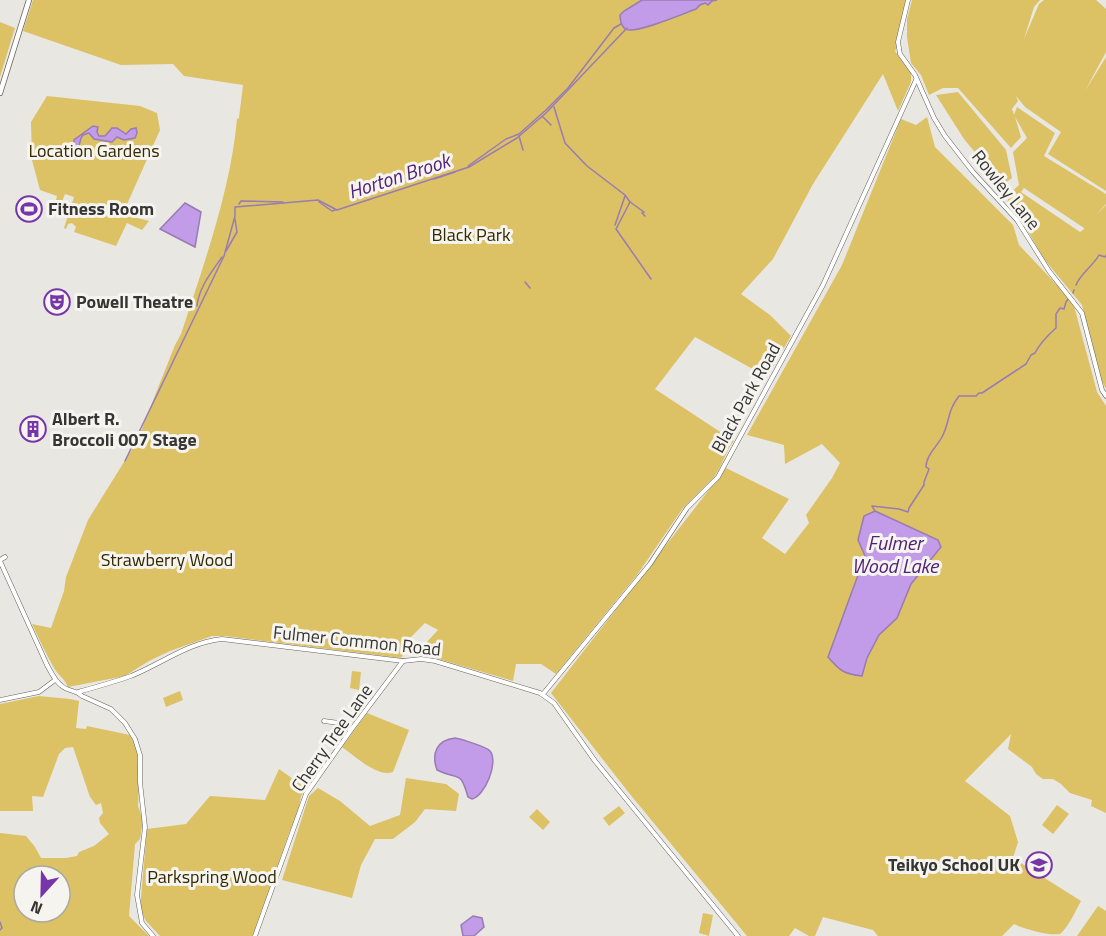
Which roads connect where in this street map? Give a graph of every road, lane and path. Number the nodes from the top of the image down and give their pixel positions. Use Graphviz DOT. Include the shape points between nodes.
graph roads {
  1 [pos="29,0"];
  2 [pos="908,0"];
  3 [pos="916,80"];
  4 [pos="0,93"];
  5 [pos="64,292"];
  6 [pos="58,308"];
  7 [pos="1106,396"];
  8 [pos="5,557"];
  9 [pos="0,561"];
  10 [pos="403,661"];
  11 [pos="55,680"];
  12 [pos="78,692"];
  13 [pos="543,694"];
  14 [pos="0,700"];
  15 [pos="324,720"];
  16 [pos="351,730"];
  17 [pos="153,936"];
  18 [pos="255,936"];
  19 [pos="738,936"];
  1 -- 4 [label="street"];
  2 -- 3 [label="street, Rowley Lane" via="898,45"];
  3 -- 7 [label="street, Rowley Lane" via="945,136 1017,220 1082,313"];
  3 -- 13 [label="street, Black Park Road" via="823,285 718,477 687,508 650,564"];
  5 -- 6 [label="street"];
  8 -- 9 [label="street"];
  9 -- 11 [label="street"];
  10 -- 12 [label="street, Fulmer Common Road" via="222,639"];
  10 -- 13 [label="street, Fulmer Common Road" via="435,661"];
  10 -- 16 [label="street, Cherry Tree Lane"];
  11 -- 12 [label="street"];
  11 -- 14 [label="street" via="39,692"];
  12 -- 17 [label="street" via="111,710 125,723 140,755 145,827 137,896 141,923"];
  13 -- 19 [label="street"];
  15 -- 16 [label="street"];
  16 -- 18 [label="street, Cherry Tree Lane" via="306,794"];
}
